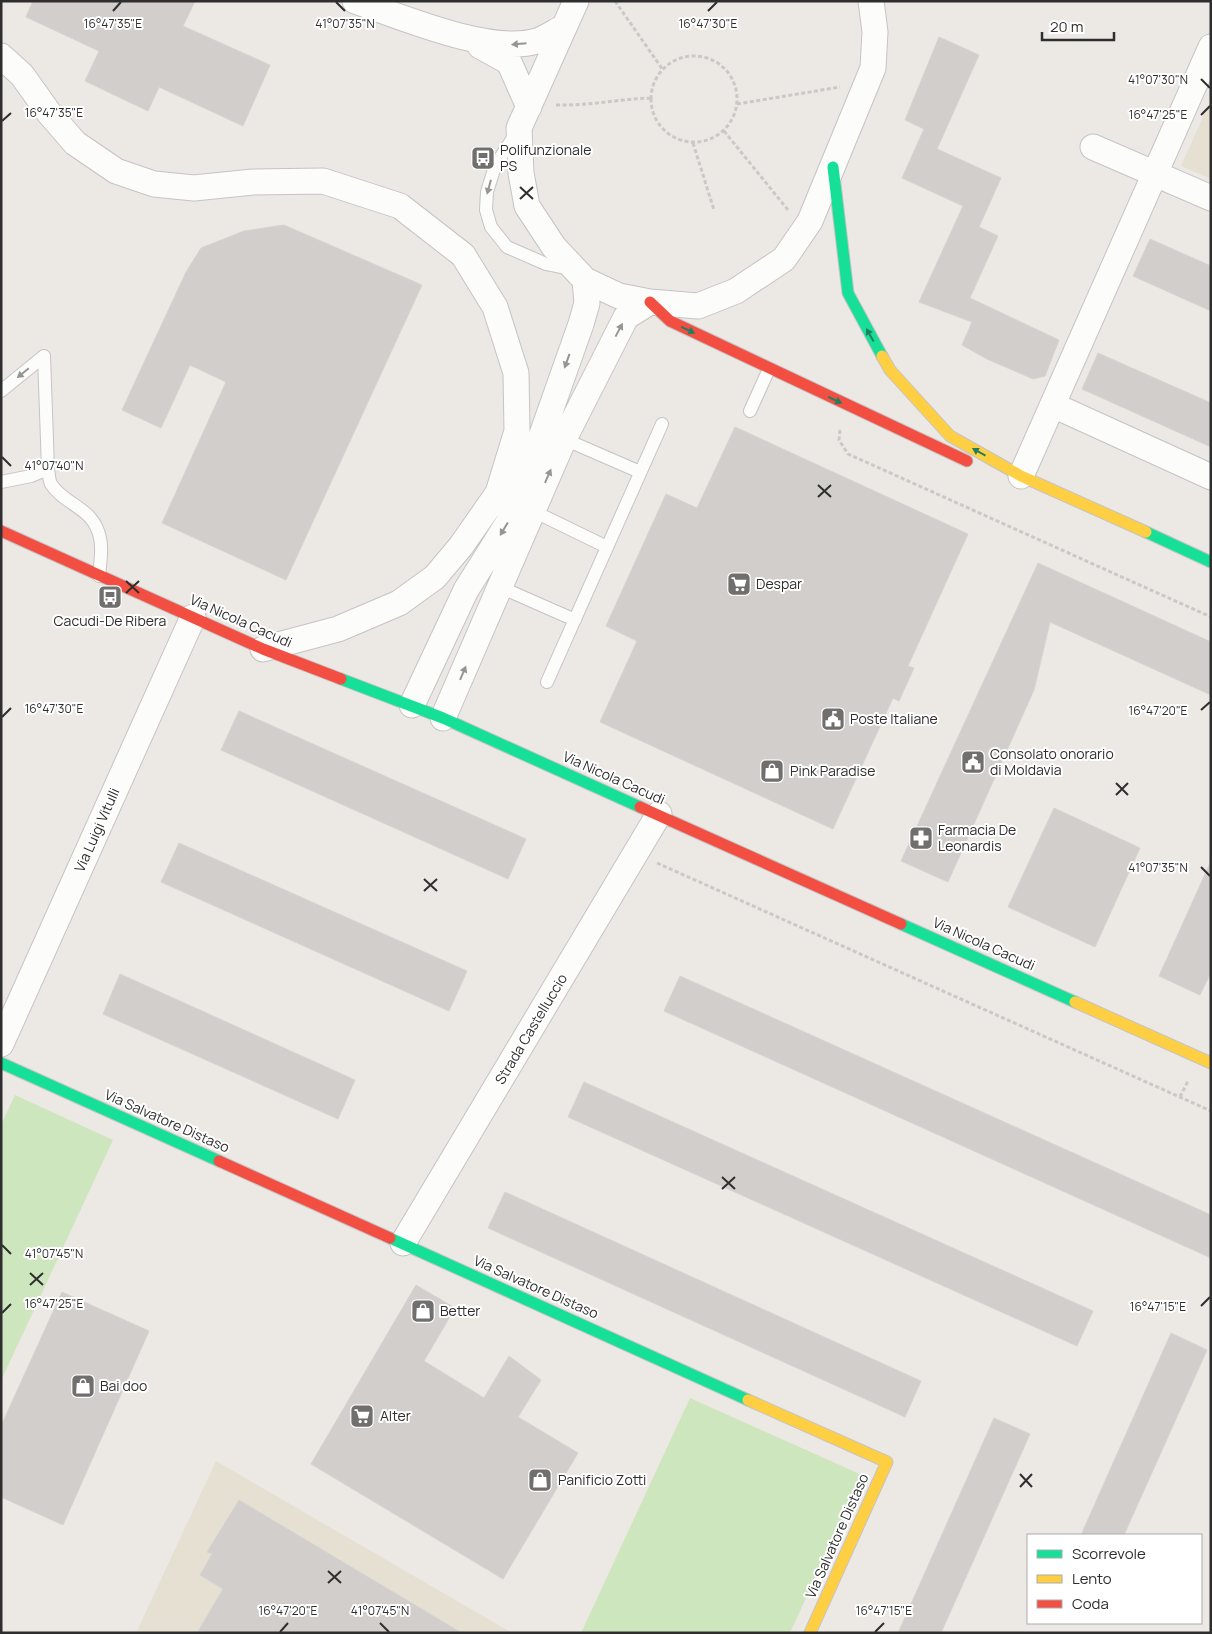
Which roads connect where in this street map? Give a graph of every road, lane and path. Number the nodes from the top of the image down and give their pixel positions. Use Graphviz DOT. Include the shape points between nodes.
graph roads {
  1 [pos="355,1"];
  2 [pos="576,1"];
  3 [pos="615,1"];
  4 [pos="870,1"];
  5 [pos="564,27"];
  6 [pos="463,37"];
  7 [pos="1211,47"];
  8 [pos="1,56"];
  9 [pos="663,70"];
  10 [pos="845,86"];
  11 [pos="651,98"];
  12 [pos="737,104"];
  13 [pos="533,114"];
  14 [pos="724,131"];
  15 [pos="693,142"];
  16 [pos="1093,147"];
  17 [pos="833,167"];
  18 [pos="1154,173"];
  19 [pos="1211,198"];
  20 [pos="714,210"];
  21 [pos="810,221"];
  22 [pos="580,275"];
  23 [pos="650,302"];
  24 [pos="770,369"];
  25 [pos="1,390"];
  26 [pos="1053,404"];
  27 [pos="846,405"];
  28 [pos="750,411"];
  29 [pos="662,424"];
  30 [pos="564,439"];
  31 [pos="48,469"];
  32 [pos="640,472"];
  33 [pos="1021,476"];
  34 [pos="1211,477"];
  35 [pos="1,482"];
  36 [pos="533,511"];
  37 [pos="1,531"];
  38 [pos="607,547"];
  39 [pos="1211,562"];
  40 [pos="98,576"];
  41 [pos="500,587"];
  42 [pos="193,617"];
  43 [pos="1211,617"];
  44 [pos="575,620"];
  45 [pos="263,649"];
  46 [pos="547,682"];
  47 [pos="412,705"];
  48 [pos="444,718"];
  49 [pos="659,814"];
  50 [pos="636,853"];
  51 [pos="1,1044"];
  52 [pos="1,1063"];
  53 [pos="1211,1063"];
  54 [pos="1211,1111"];
  55 [pos="403,1243"];
  56 [pos="810,1633"];
  1 -- 6 [label="street"];
  2 -- 5 [label="street"];
  3 -- 9 [label="path"];
  4 -- 17 [label="street" via="875,32 873,68"];
  5 -- 6 [label="street, one-way" via="538,41 524,43 507,44"];
  5 -- 13 [label="street"];
  6 -- 13 [label="street" via="508,62"];
  7 -- 18 [label="street"];
  8 -- 45 [label="street" via="22,75 76,143 116,171 154,184 194,188 253,182 323,181 400,206 463,255 495,307 516,373 517,431 498,493 436,577 399,603 338,629"];
  9 -- 11 [label="path" via="652,88"];
  9 -- 12 [label="path" via="686,57 712,60 731,78"];
  10 -- 12 [label="path"];
  11 -- 13 [label="path" via="625,98"];
  11 -- 15 [label="path" via="652,112 658,124 668,134"];
  12 -- 14 [label="path" via="735,114"];
  13 -- 22 [label="street" via="521,173 527,206 554,247"];
  13 -- 22 [label="lane, one-way" via="495,166 487,192 486,210 491,227 507,247"];
  14 -- 15 [label="path" via="710,139"];
  14 -- 21 [label="path" via="791,214"];
  15 -- 20 [label="path"];
  16 -- 18 [label="street"];
  17 -- 21 [label="street"];
  33 -- 17 [label="street, one-way" via="950,436 890,370 848,293"];
  18 -- 19 [label="street"];
  18 -- 26 [label="street"];
  21 -- 23 [label="street" via="784,259 736,291 698,306"];
  22 -- 23 [label="street" via="619,296"];
  22 -- 47 [label="street, one-way" via="587,303 523,488 508,523 466,590"];
  23 -- 24 [label="street, one-way" via="670,322"];
  30 -- 23 [label="street, one-way" via="626,317"];
  24 -- 27 [label="street, one-way"];
  24 -- 28 [label="lane"];
  31 -- 25 [label="lane, one-way" via="44,356"];
  26 -- 33 [label="street"];
  26 -- 34 [label="street"];
  27 -- 33 [label="street" via="980,466"];
  27 -- 43 [label="path" via="839,440 848,454"];
  29 -- 32 [label="lane"];
  30 -- 32 [label="lane"];
  36 -- 30 [label="street, one-way"];
  31 -- 35 [label="lane"];
  31 -- 40 [label="lane" via="50,483 92,520 100,536 102,551"];
  32 -- 38 [label="lane"];
  33 -- 39 [label="street"];
  36 -- 38 [label="lane"];
  36 -- 41 [label="street"];
  37 -- 40 [label="street, Via Nicola Cacudi"];
  38 -- 44 [label="lane"];
  40 -- 42 [label="street, Via Nicola Cacudi"];
  41 -- 44 [label="lane"];
  48 -- 41 [label="street, one-way"];
  42 -- 45 [label="street, Via Nicola Cacudi"];
  42 -- 51 [label="street, Via Luigi Vitulli"];
  44 -- 46 [label="lane"];
  45 -- 47 [label="street, Via Nicola Cacudi"];
  47 -- 48 [label="street, Via Nicola Cacudi"];
  48 -- 49 [label="street, Via Nicola Cacudi"];
  49 -- 50 [label="street, Strada Castelluccio"];
  49 -- 53 [label="street, Via Nicola Cacudi"];
  50 -- 54 [label="path"];
  50 -- 55 [label="street, Strada Castelluccio"];
  52 -- 55 [label="street, Via Salvatore Distaso"];
  55 -- 56 [label="street, Via Salvatore Distaso" via="887,1462"];
}
